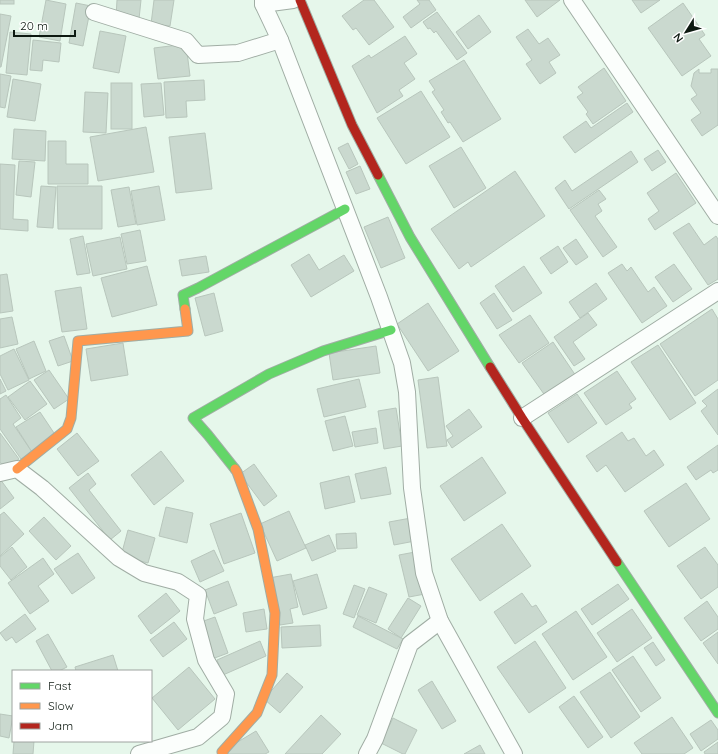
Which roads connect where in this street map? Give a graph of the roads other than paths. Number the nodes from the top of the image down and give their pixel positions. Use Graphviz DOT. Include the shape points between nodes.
graph roads {
  1 [pos="293,0"];
  2 [pos="300,0"];
  3 [pos="572,0"];
  4 [pos="263,2"];
  5 [pos="94,12"];
  6 [pos="280,40"];
  7 [pos="345,209"];
  8 [pos="718,216"];
  9 [pos="718,291"];
  10 [pos="391,330"];
  11 [pos="522,418"];
  12 [pos="17,469"];
  13 [pos="0,473"];
  14 [pos="440,621"];
  15 [pos="718,713"];
  16 [pos="139,754"];
  17 [pos="223,754"];
  18 [pos="367,754"];
  19 [pos="514,754"];
  1 -- 4 [label="street"];
  2 -- 11 [label="street" via="352,125 410,237"];
  3 -- 8 [label="street"];
  4 -- 6 [label="street"];
  5 -- 6 [label="street" via="186,41 198,55 238,53"];
  6 -- 7 [label="street"];
  7 -- 10 [label="street"];
  7 -- 12 [label="street" via="183,294 188,331 78,340 71,418 67,430"];
  9 -- 11 [label="street"];
  10 -- 14 [label="street" via="402,362 407,392 412,488 424,573"];
  10 -- 17 [label="street" via="323,351 268,374 193,418 237,472 258,529 275,613 272,675 257,713 222,752"];
  11 -- 15 [label="street"];
  12 -- 13 [label="street"];
  12 -- 16 [label="street" via="42,488 118,558 144,573 178,582 198,595 195,619 206,660 226,694 222,717 198,737"];
  14 -- 18 [label="street" via="410,644"];
  14 -- 19 [label="street"];
}
